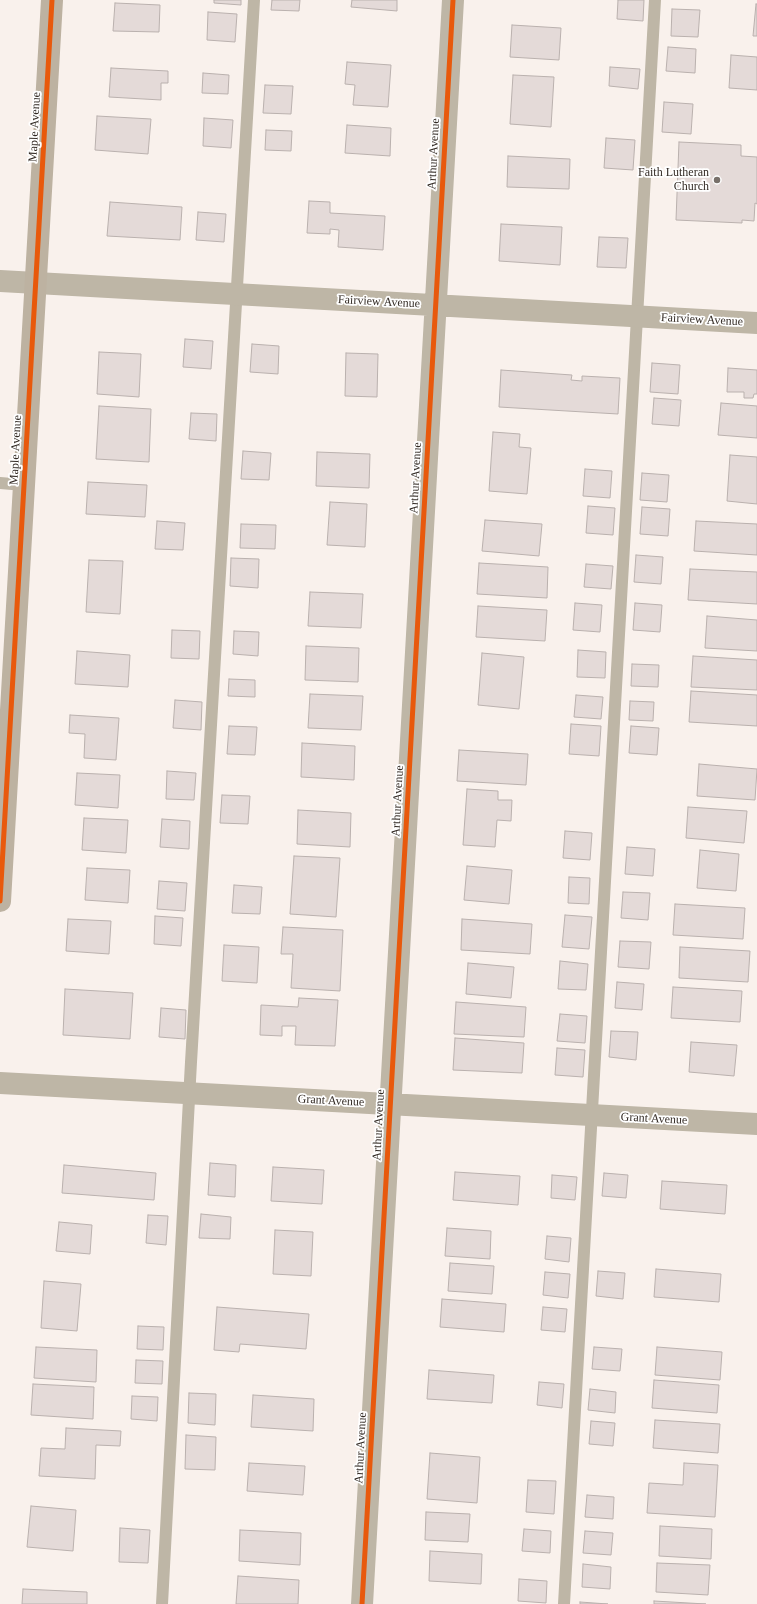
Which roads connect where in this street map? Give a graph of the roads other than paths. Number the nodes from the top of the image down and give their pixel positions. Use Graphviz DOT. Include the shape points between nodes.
graph roads {
  1 [pos="52,0"];
  2 [pos="254,0"];
  3 [pos="453,0"];
  4 [pos="655,0"];
  5 [pos="0,281"];
  6 [pos="36,283"];
  7 [pos="236,294"];
  8 [pos="436,305"];
  9 [pos="637,316"];
  10 [pos="757,323"];
  11 [pos="0,483"];
  12 [pos="24,485"];
  13 [pos="6,684"];
  14 [pos="0,892"];
  15 [pos="0,1083"];
  16 [pos="190,1093"];
  17 [pos="390,1105"];
  18 [pos="592,1115"];
  19 [pos="757,1124"];
  20 [pos="162,1604"];
  21 [pos="362,1604"];
  22 [pos="564,1604"];
  1 -- 6 [label="street, Maple Avenue"];
  2 -- 7 [label="lane"];
  3 -- 8 [label="street, Arthur Avenue"];
  4 -- 9 [label="lane"];
  5 -- 6 [label="street, Fairview Avenue"];
  6 -- 7 [label="street, Fairview Avenue"];
  6 -- 12 [label="street, Maple Avenue"];
  7 -- 8 [label="street, Fairview Avenue"];
  7 -- 16 [label="lane"];
  8 -- 9 [label="street, Fairview Avenue"];
  8 -- 17 [label="street, Arthur Avenue"];
  9 -- 10 [label="street, Fairview Avenue"];
  9 -- 18 [label="lane"];
  11 -- 12 [label="lane"];
  12 -- 13 [label="street, Maple Avenue"];
  13 -- 14 [label="street, Maple Avenue"];
  15 -- 16 [label="street, Grant Avenue"];
  16 -- 17 [label="street, Grant Avenue"];
  16 -- 20 [label="lane"];
  17 -- 18 [label="street, Grant Avenue"];
  17 -- 21 [label="street, Arthur Avenue"];
  18 -- 19 [label="street, Grant Avenue"];
  18 -- 22 [label="lane"];
}
